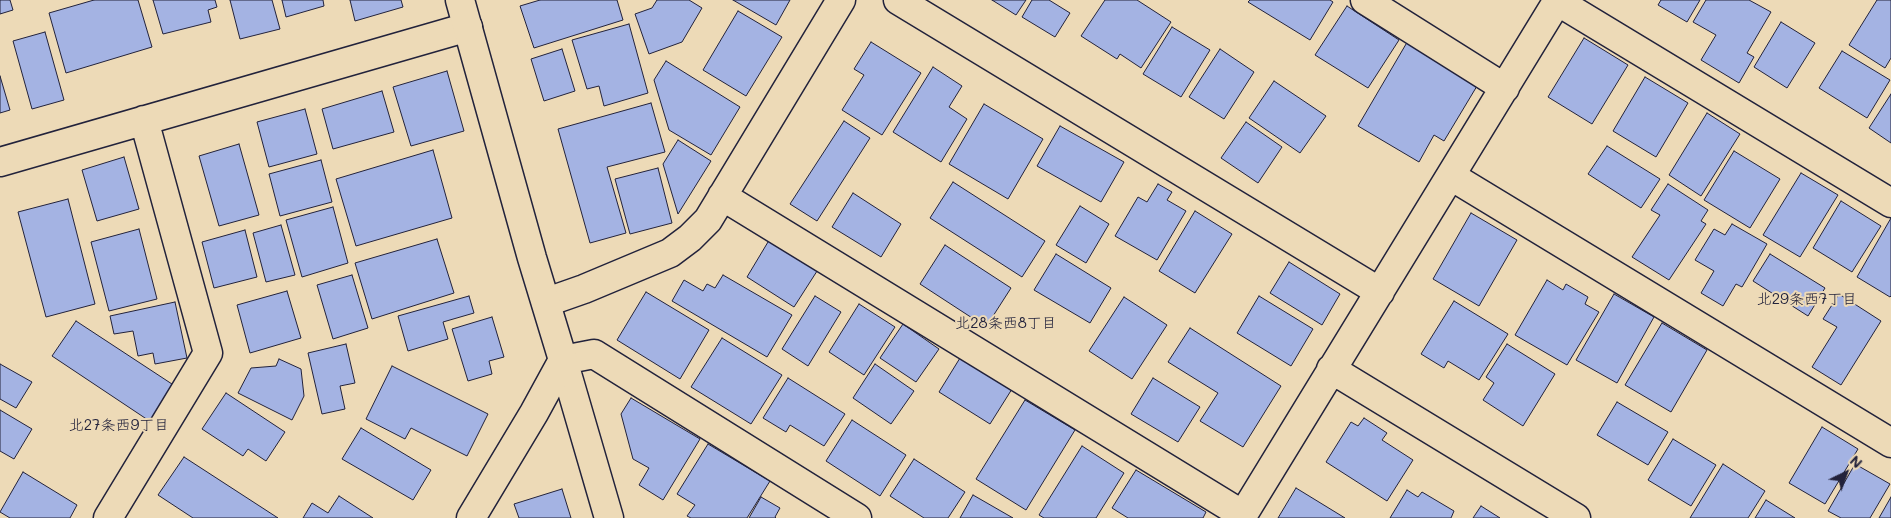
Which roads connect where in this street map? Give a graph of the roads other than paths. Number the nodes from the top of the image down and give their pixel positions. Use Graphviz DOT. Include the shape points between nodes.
graph roads {
  1 [pos="460,0"];
  2 [pos="841,0"];
  3 [pos="898,0"];
  4 [pos="1365,0"];
  5 [pos="1558,1"];
  6 [pos="468,27"];
  7 [pos="1505,88"];
  8 [pos="144,120"];
  9 [pos="0,162"];
  10 [pos="1451,176"];
  11 [pos="722,196"];
  12 [pos="1891,203"];
  13 [pos="1380,292"];
  14 [pos="547,302"];
  15 [pos="563,360"];
  16 [pos="1331,368"];
  17 [pos="1891,443"];
  18 [pos="1242,517"];
  19 [pos="108,518"];
  20 [pos="471,518"];
  21 [pos="609,518"];
  22 [pos="857,518"];
  23 [pos="1576,518"];
  1 -- 6 [label="street"];
  2 -- 11 [label="street"];
  3 -- 13 [label="street"];
  4 -- 7 [label="street"];
  5 -- 7 [label="street"];
  5 -- 12 [label="street"];
  6 -- 8 [label="street"];
  6 -- 14 [label="street"];
  7 -- 10 [label="street"];
  8 -- 9 [label="street"];
  8 -- 19 [label="street" via="208,353"];
  10 -- 13 [label="street"];
  10 -- 17 [label="street"];
  11 -- 14 [label="street" via="708,220 670,253"];
  11 -- 18 [label="street"];
  13 -- 16 [label="street"];
  14 -- 15 [label="street"];
  15 -- 20 [label="street"];
  15 -- 21 [label="street"];
  15 -- 22 [label="street" via="594,354"];
  16 -- 18 [label="street"];
  16 -- 23 [label="street"];
}
